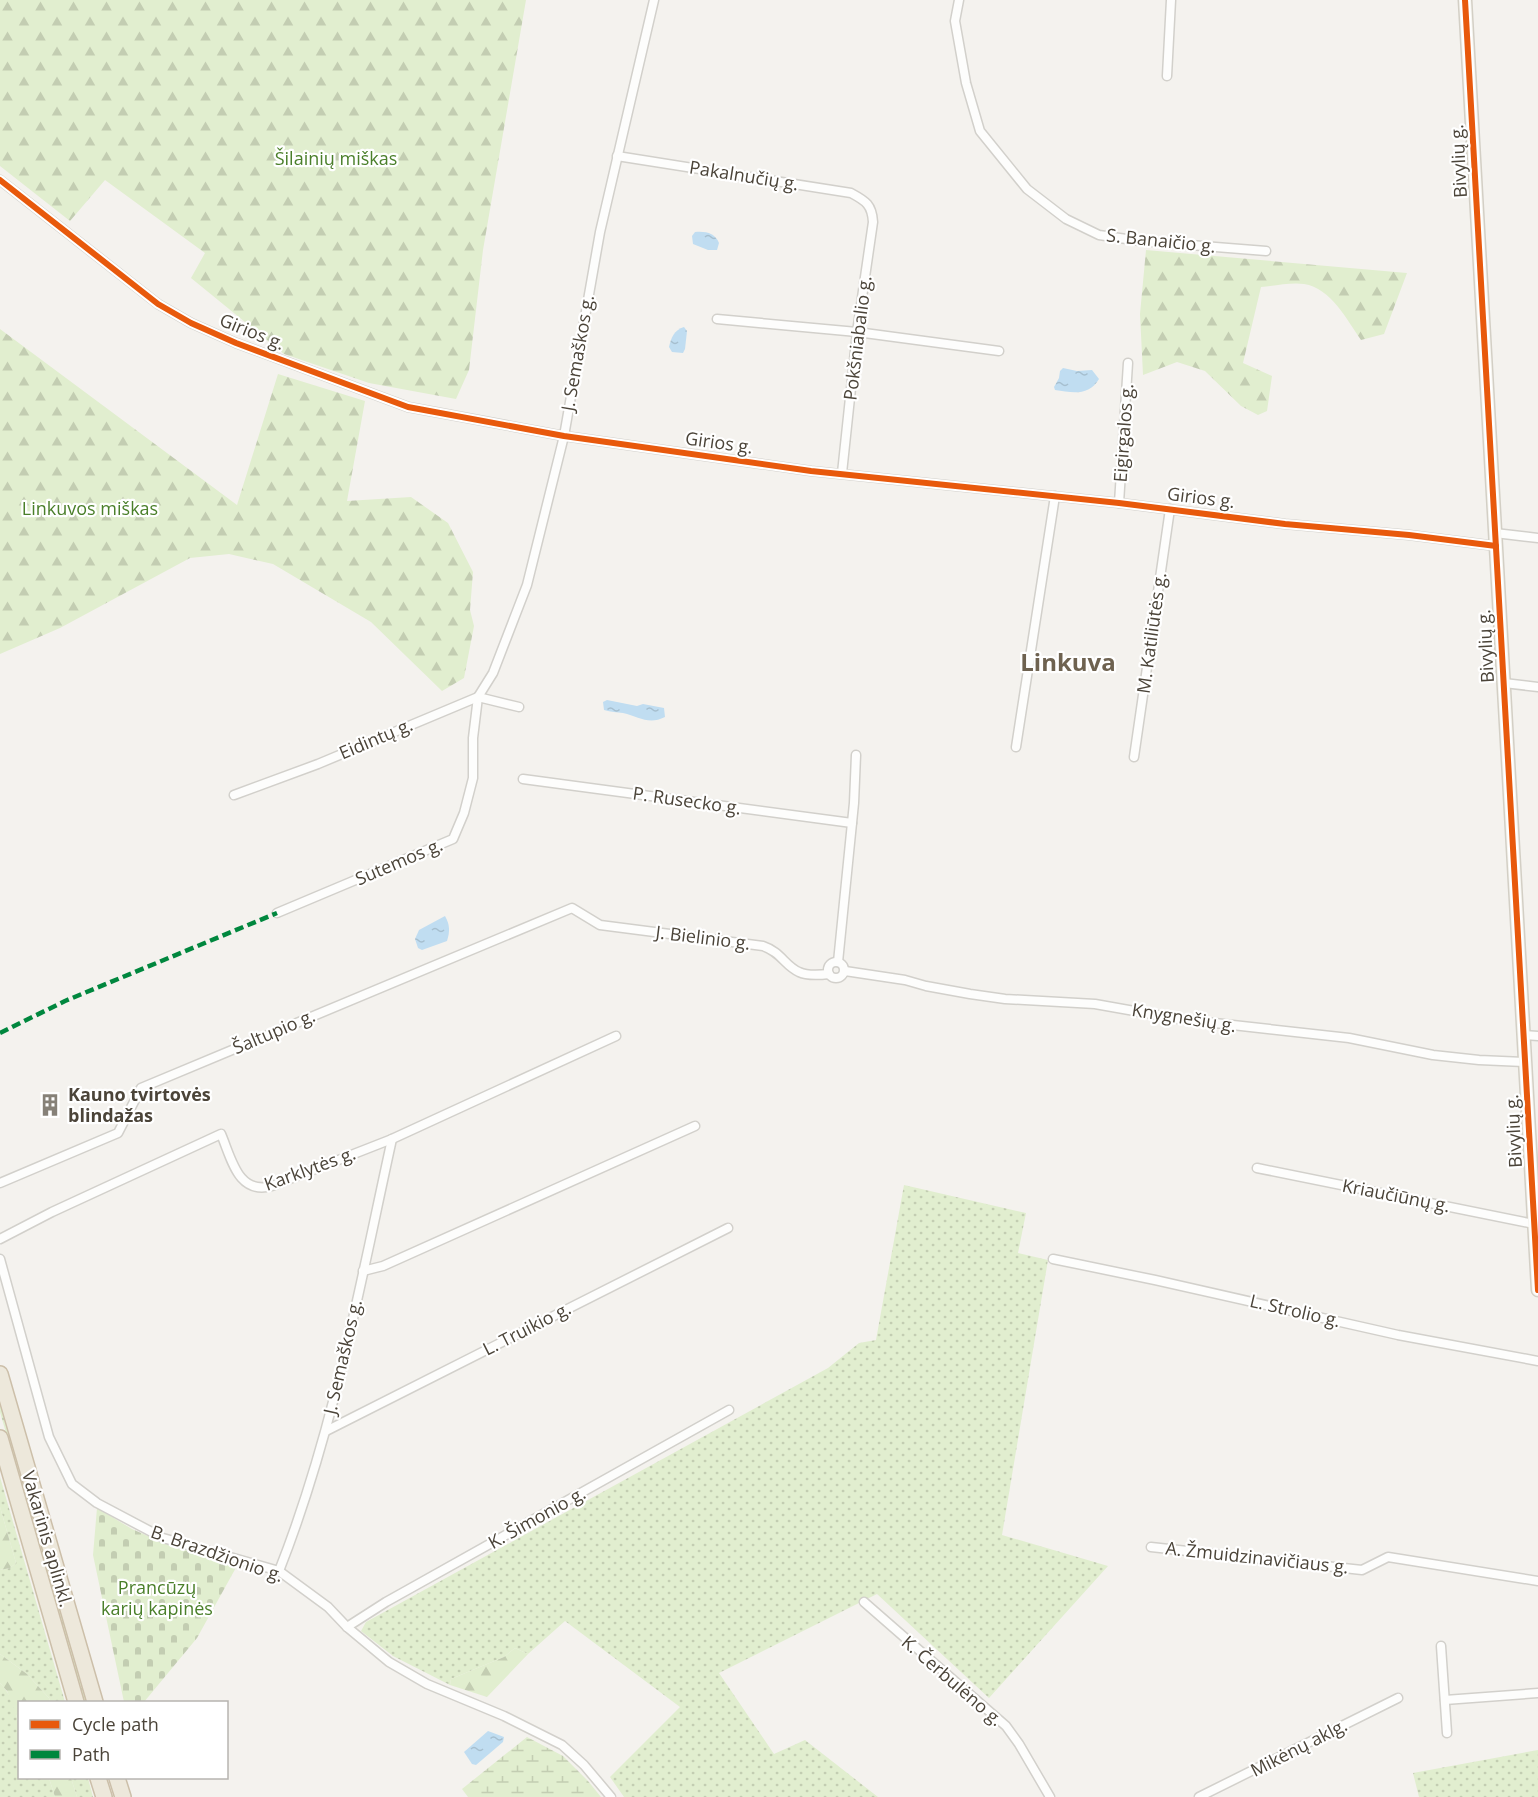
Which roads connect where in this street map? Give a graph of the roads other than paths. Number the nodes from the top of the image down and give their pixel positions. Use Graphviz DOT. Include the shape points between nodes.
graph roads {
  1 [pos="654,0"];
  2 [pos="959,0"];
  3 [pos="1171,0"];
  4 [pos="1465,0"];
  5 [pos="1167,76"];
  6 [pos="617,156"];
  7 [pos="0,180"];
  8 [pos="869,203"];
  9 [pos="1266,251"];
  10 [pos="717,320"];
  11 [pos="857,332"];
  12 [pos="999,351"];
  13 [pos="1128,363"];
  14 [pos="564,436"];
  15 [pos="842,473"];
  16 [pos="1055,496"];
  17 [pos="1119,503"];
  18 [pos="1170,509"];
  19 [pos="1538,538"];
  20 [pos="1495,540"];
  21 [pos="1504,683"];
  22 [pos="1538,687"];
  23 [pos="478,697"];
  24 [pos="519,707"];
  25 [pos="1016,747"];
  26 [pos="856,755"];
  27 [pos="1134,757"];
  28 [pos="523,779"];
  29 [pos="234,795"];
  30 [pos="852,823"];
  31 [pos="572,908"];
  32 [pos="277,913"];
  33 [pos="838,962"];
  34 [pos="845,971"];
  35 [pos="829,974"];
  36 [pos="1523,1035"];
  37 [pos="616,1036"];
  38 [pos="1538,1036"];
  39 [pos="1524,1062"];
  40 [pos="695,1126"];
  41 [pos="392,1138"];
  42 [pos="1257,1167"];
  43 [pos="0,1183"];
  44 [pos="1534,1224"];
  45 [pos="728,1228"];
  46 [pos="0,1239"];
  47 [pos="0,1259"];
  48 [pos="1053,1259"];
  49 [pos="363,1271"];
  50 [pos="1538,1290"];
  51 [pos="1538,1361"];
  52 [pos="0,1374"];
  53 [pos="729,1410"];
  54 [pos="326,1431"];
  55 [pos="0,1438"];
  56 [pos="1150,1547"];
  57 [pos="279,1571"];
  58 [pos="1538,1581"];
  59 [pos="864,1602"];
  60 [pos="347,1627"];
  61 [pos="1441,1646"];
  62 [pos="1538,1693"];
  63 [pos="1398,1698"];
  64 [pos="1444,1700"];
  65 [pos="76,1701"];
  66 [pos="94,1701"];
  67 [pos="1447,1733"];
  68 [pos="98,1779"];
  69 [pos="117,1779"];
  70 [pos="104,1797"];
  71 [pos="123,1797"];
  72 [pos="611,1797"];
  73 [pos="1050,1797"];
  74 [pos="1199,1797"];
  1 -- 6 [label="street, J. Semaškos g."];
  2 -- 9 [label="street, S. Banaičio g." via="955,21 966,83 980,131 1027,189 1066,219 1099,235"];
  3 -- 5 [label="street"];
  4 -- 20 [label="street, Bivylių g."];
  6 -- 8 [label="street, Pakalnučių g." via="851,193"];
  6 -- 14 [label="street, J. Semaškos g."];
  7 -- 14 [label="street, Girios g." via="158,304 191,323 408,407"];
  8 -- 11 [label="street, Pokšniabalio g." via="873,222"];
  10 -- 11 [label="street"];
  11 -- 12 [label="street"];
  11 -- 15 [label="street, Pokšniabalio g."];
  13 -- 17 [label="street, Eigirgalos g."];
  14 -- 15 [label="street, Girios g."];
  14 -- 23 [label="street, J. Semaškos g." via="527,585 493,673"];
  15 -- 16 [label="street, Girios g."];
  16 -- 17 [label="street, Girios g."];
  16 -- 25 [label="street"];
  17 -- 18 [label="street, Girios g."];
  18 -- 20 [label="street, Girios g."];
  18 -- 27 [label="street, M. Katiliūtės g."];
  19 -- 20 [label="street, Girios g."];
  20 -- 21 [label="street, Bivylių g."];
  21 -- 22 [label="street"];
  21 -- 36 [label="street, Bivylių g."];
  23 -- 24 [label="street"];
  23 -- 29 [label="street, Eidintų g."];
  23 -- 32 [label="street, Sutemos g." via="472,778 453,839"];
  26 -- 30 [label="street"];
  28 -- 30 [label="street, P. Rusecko g."];
  30 -- 33 [label="street"];
  31 -- 35 [label="street, J. Bielinio g." via="600,925 763,946 773,949 799,972"];
  31 -- 43 [label="street, Šaltupio g." via="141,1088 118,1133"];
  33 -- 34 [label="street"];
  33 -- 35 [label="street" via="828,966"];
  34 -- 35 [label="street, Knygnešių g." via="836,978"];
  34 -- 39 [label="street, Knygnešių g." via="1005,999 1095,1004 1179,1019 1349,1038 1433,1055"];
  36 -- 38 [label="street"];
  36 -- 39 [label="street, Bivylių g."];
  37 -- 41 [label="street, Karklytės g."];
  39 -- 44 [label="street, Bivylių g."];
  40 -- 49 [label="street" via="383,1266"];
  41 -- 46 [label="street, Karklytės g." via="260,1189 239,1176 221,1134"];
  41 -- 49 [label="street, J. Semaškos g."];
  42 -- 44 [label="street, Kriaučiūnų g."];
  44 -- 50 [label="street, Bivylių g."];
  45 -- 54 [label="street, L. Truikio g."];
  47 -- 57 [label="street, B. Brazdžionio g." via="49,1437 72,1484 97,1503 163,1538"];
  48 -- 51 [label="street, L. Strolio g." via="1398,1335"];
  49 -- 54 [label="street, J. Semaškos g."];
  52 -- 66 [label="highway, Vakarinis aplinkl."];
  53 -- 60 [label="street, K. Šimonio g."];
  54 -- 57 [label="street, J. Semaškos g." via="299,1521"];
  55 -- 65 [label="highway, Vakarinis aplinkl."];
  56 -- 58 [label="street, A. Žmuidzinavičiaus g." via="1362,1570 1388,1557"];
  57 -- 60 [label="street, B. Brazdžionio g." via="328,1607"];
  59 -- 73 [label="street, K. Čerbulėno g." via="1006,1726"];
  60 -- 72 [label="street, B. Brazdžionio g." via="409,1674 562,1745"];
  61 -- 64 [label="street"];
  62 -- 64 [label="street"];
  63 -- 74 [label="street, Mikėnų aklg."];
  64 -- 67 [label="street"];
  68 -- 70 [label="highway"];
  69 -- 71 [label="highway"];
}
